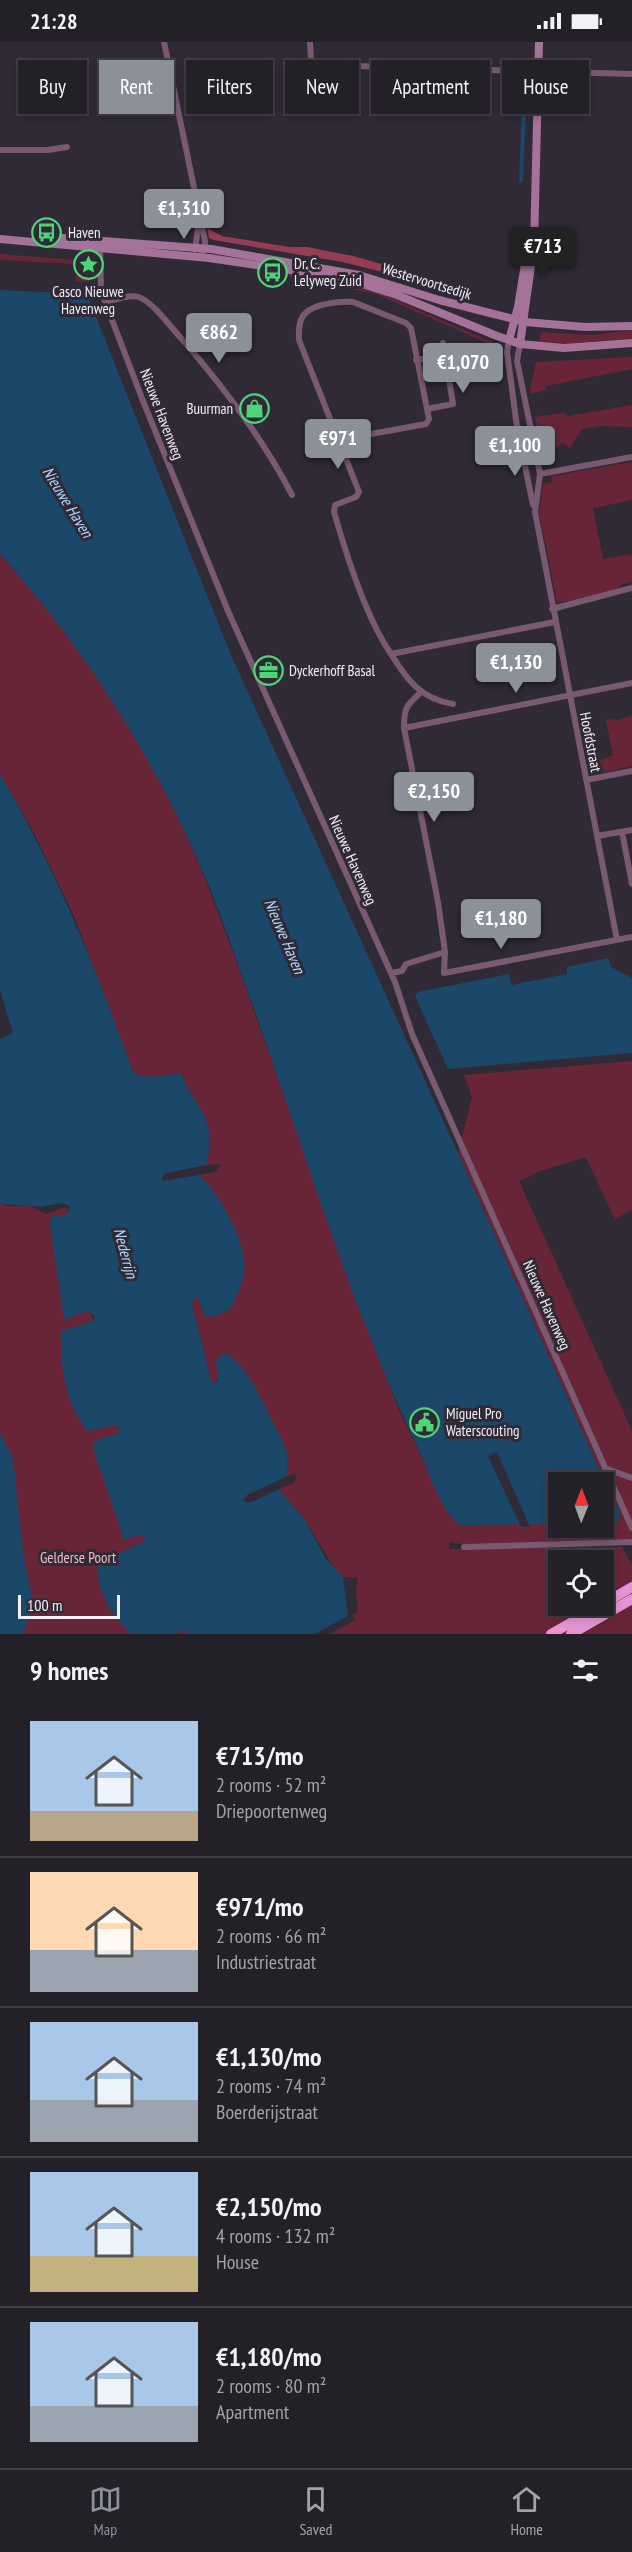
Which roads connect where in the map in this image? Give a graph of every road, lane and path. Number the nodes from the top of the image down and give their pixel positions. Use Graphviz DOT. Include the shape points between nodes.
graph roads {
  1 [pos="164,42"];
  2 [pos="310,42"];
  3 [pos="539,42"];
  4 [pos="538,60"];
  5 [pos="502,70"];
  6 [pos="589,73"];
  7 [pos="632,74"];
  8 [pos="537,114"];
  9 [pos="67,147"];
  10 [pos="0,150"];
  11 [pos="534,209"];
  12 [pos="199,218"];
  13 [pos="0,234"];
  14 [pos="0,239"];
  15 [pos="100,247"];
  16 [pos="195,248"];
  17 [pos="205,249"];
  18 [pos="199,257"];
  19 [pos="106,302"];
  20 [pos="515,320"];
  21 [pos="525,322"];
  22 [pos="632,326"];
  23 [pos="509,340"];
  24 [pos="443,343"];
  25 [pos="632,343"];
  26 [pos="520,344"];
  27 [pos="445,356"];
  28 [pos="417,360"];
  29 [pos="526,406"];
  30 [pos="516,408"];
  31 [pos="427,409"];
  32 [pos="341,442"];
  33 [pos="632,457"];
  34 [pos="540,474"];
  35 [pos="292,495"];
  36 [pos="535,512"];
  37 [pos="632,588"];
  38 [pos="552,609"];
  39 [pos="555,622"];
  40 [pos="391,654"];
  41 [pos="632,683"];
  42 [pos="420,693"];
  43 [pos="570,695"];
  44 [pos="453,704"];
  45 [pos="404,728"];
  46 [pos="632,771"];
  47 [pos="586,780"];
  48 [pos="632,830"];
  49 [pos="622,832"];
  50 [pos="597,836"];
  51 [pos="632,882"];
  52 [pos="632,937"];
  53 [pos="617,940"];
  54 [pos="445,952"];
  55 [pos="391,973"];
  56 [pos="607,1469"];
  57 [pos="632,1478"];
  58 [pos="632,1528"];
  59 [pos="632,1542"];
  60 [pos="464,1548"];
  61 [pos="632,1587"];
  62 [pos="614,1598"];
  63 [pos="632,1599"];
  64 [pos="583,1616"];
  65 [pos="551,1634"];
  66 [pos="571,1634"];
  1 -- 12 [label="street"];
  2 -- 5 [label="street" via="311,60 318,65"];
  3 -- 4 [label="main road"];
  6 -- 7 [label="street"];
  8 -- 11 [label="main road"];
  9 -- 10 [label="street"];
  11 -- 20 [label="main road"];
  11 -- 21 [label="main road"];
  12 -- 16 [label="street"];
  12 -- 17 [label="street"];
  13 -- 15 [label="main road, Westervoortsedijk"];
  14 -- 15 [label="main road, Westervoortsedijk"];
  15 -- 16 [label="main road, Westervoortsedijk"];
  15 -- 18 [label="main road, Westervoortsedijk"];
  15 -- 19 [label="street, Nieuwe Havenweg" via="100,285"];
  16 -- 17 [label="main road, Westervoortsedijk"];
  16 -- 18 [label="street"];
  17 -- 18 [label="street"];
  17 -- 20 [label="main road, Westervoortsedijk" via="359,275"];
  18 -- 23 [label="main road, Westervoortsedijk" via="362,283"];
  19 -- 35 [label="street" via="141,297 168,322 244,416"];
  19 -- 55 [label="street, Nieuwe Havenweg" via="228,611"];
  20 -- 21 [label="main road, Westervoortsedijk"];
  20 -- 23 [label="main road"];
  21 -- 22 [label="main road, Westervoortsedijk"];
  21 -- 26 [label="main road"];
  23 -- 26 [label="main road, Westervoortsedijk"];
  23 -- 30 [label="street" via="507,352"];
  24 -- 27 [label="street"];
  25 -- 26 [label="main road, Westervoortsedijk" via="564,348"];
  26 -- 29 [label="street" via="517,361"];
  27 -- 28 [label="street"];
  27 -- 31 [label="street" via="453,404"];
  28 -- 31 [label="street"];
  28 -- 32 [label="street" via="411,328 406,323 353,302 326,305 302,316 299,340"];
  29 -- 30 [label="street"];
  29 -- 34 [label="street, Hoofdstraat"];
  30 -- 36 [label="street, Hoofdstraat"];
  31 -- 32 [label="street" via="426,423"];
  32 -- 40 [label="street" via="359,495 335,505 334,512 381,640"];
  33 -- 34 [label="street"];
  34 -- 36 [label="street, Hoofdstraat"];
  36 -- 38 [label="street, Hoofdstraat"];
  37 -- 38 [label="street"];
  38 -- 39 [label="street, Hoofdstraat"];
  39 -- 40 [label="street"];
  39 -- 43 [label="street, Hoofdstraat"];
  40 -- 42 [label="street"];
  41 -- 43 [label="street"];
  42 -- 44 [label="street"];
  42 -- 45 [label="street" via="406,706"];
  43 -- 45 [label="street"];
  43 -- 47 [label="street, Hoofdstraat"];
  45 -- 54 [label="street"];
  46 -- 47 [label="street"];
  47 -- 50 [label="street, Hoofdstraat"];
  48 -- 49 [label="street"];
  49 -- 50 [label="street"];
  49 -- 51 [label="street"];
  50 -- 53 [label="street, Hoofdstraat"];
  52 -- 53 [label="street"];
  53 -- 54 [label="street" via="444,973"];
  54 -- 55 [label="street"];
  55 -- 56 [label="street, Nieuwe Havenweg" via="412,1034"];
  56 -- 57 [label="street"];
  56 -- 58 [label="street, Nieuwe Havenweg"];
  59 -- 60 [label="street"];
  61 -- 62 [label="highway"];
  63 -- 66 [label="highway"];
  64 -- 65 [label="highway"];
}
